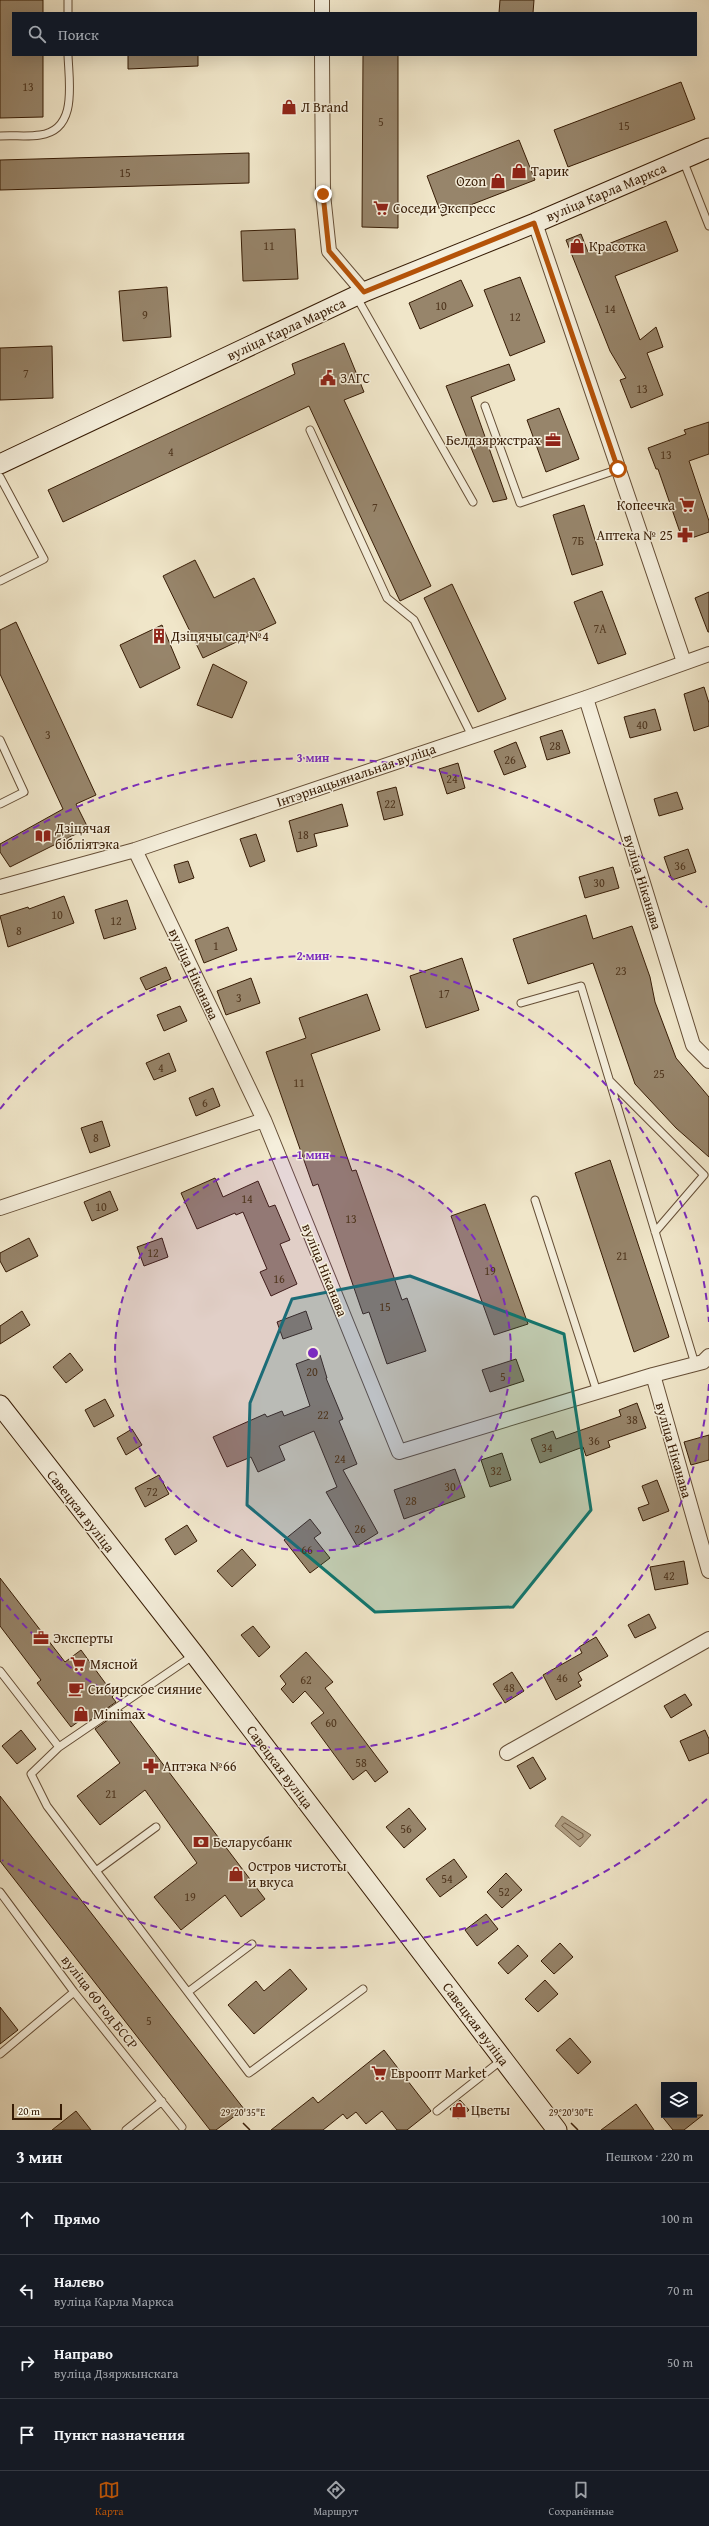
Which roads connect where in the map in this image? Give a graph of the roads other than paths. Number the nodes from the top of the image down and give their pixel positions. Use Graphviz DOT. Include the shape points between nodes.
graph roads {
  1 [pos="68,0"];
  2 [pos="322,0"];
  3 [pos="68,12"];
  4 [pos="322,12"];
  5 [pos="68,56"];
  6 [pos="322,56"];
  7 [pos="0,136"];
  8 [pos="709,148"];
  9 [pos="683,159"];
  10 [pos="534,223"];
  11 [pos="709,226"];
  12 [pos="360,294"];
  13 [pos="485,406"];
  14 [pos="310,430"];
  15 [pos="0,464"];
  16 [pos="618,469"];
  17 [pos="0,478"];
  18 [pos="473,502"];
  19 [pos="0,580"];
  20 [pos="709,654"];
  21 [pos="684,662"];
  22 [pos="586,698"];
  23 [pos="472,736"];
  24 [pos="0,740"];
  25 [pos="0,804"];
  26 [pos="135,850"];
  27 [pos="0,887"];
  28 [pos="521,1003"];
  29 [pos="709,1060"];
  30 [pos="609,1080"];
  31 [pos="264,1120"];
  32 [pos="535,1200"];
  33 [pos="0,1208"];
  34 [pos="655,1232"];
  35 [pos="709,1356"];
  36 [pos="695,1364"];
  37 [pos="653,1375"];
  38 [pos="597,1392"];
  39 [pos="0,1405"];
  40 [pos="709,1571"];
  41 [pos="709,1639"];
  42 [pos="195,1655"];
  43 [pos="0,1671"];
  44 [pos="59,1747"];
  45 [pos="507,1753"];
  46 [pos="156,1827"];
  47 [pos="96,1871"];
  48 [pos="1,1897"];
  49 [pos="252,1944"];
  50 [pos="363,1989"];
  51 [pos="74,1992"];
  52 [pos="188,1992"];
  53 [pos="0,2054"];
  54 [pos="503,2059"];
  55 [pos="162,2101"];
  56 [pos="437,2111"];
  57 [pos="182,2127"];
  58 [pos="126,2130"];
  59 [pos="557,2130"];
  1 -- 3 [label="lane"];
  2 -- 4 [label="street"];
  5 -- 7 [label="lane" via="69,104 62,123 53,131 40,135"];
  6 -- 12 [label="street" via="323,194 329,251"];
  8 -- 9 [label="main road, вуліца Карла Маркса"];
  9 -- 10 [label="main road, вуліца Карла Маркса"];
  9 -- 11 [label="lane"];
  10 -- 12 [label="main road, вуліца Карла Маркса"];
  10 -- 16 [label="street"];
  12 -- 15 [label="main road, вуліца Карла Маркса"];
  12 -- 18 [label="lane"];
  13 -- 16 [label="lane" via="520,503"];
  14 -- 23 [label="lane" via="387,598 414,620"];
  16 -- 21 [label="street"];
  17 -- 19 [label="lane" via="44,559"];
  20 -- 21 [label="street, Інтэрнацыянальная вуліца"];
  21 -- 22 [label="street, Інтэрнацыянальная вуліца"];
  22 -- 23 [label="street, Інтэрнацыянальная вуліца"];
  22 -- 29 [label="street, вуліца Ніканава" via="693,1045"];
  23 -- 26 [label="street, Інтэрнацыянальная вуліца"];
  24 -- 25 [label="lane" via="24,792"];
  26 -- 27 [label="street, Інтэрнацыянальная вуліца"];
  26 -- 31 [label="street, вуліца Ніканава"];
  28 -- 30 [label="lane" via="581,986"];
  30 -- 34 [label="lane"];
  30 -- 34 [label="lane" via="704,1175"];
  31 -- 33 [label="street"];
  31 -- 38 [label="street, вуліца Ніканава" via="399,1452"];
  32 -- 38 [label="lane"];
  34 -- 36 [label="lane"];
  35 -- 36 [label="street, вуліца Ніканава" via="703,1362"];
  36 -- 37 [label="street, вуліца Ніканава"];
  37 -- 38 [label="street, вуліца Ніканава"];
  37 -- 40 [label="street, вуліца Ніканава"];
  39 -- 42 [label="main road, Савецкая вуліца"];
  41 -- 45 [label="street"];
  42 -- 44 [label="lane"];
  42 -- 54 [label="main road, Савецкая вуліца"];
  43 -- 44 [label="lane"];
  44 -- 47 [label="lane" via="31,1774 47,1806"];
  46 -- 47 [label="lane"];
  47 -- 52 [label="lane"];
  48 -- 51 [label="lane, вуліца 60 год БССР"];
  49 -- 52 [label="lane"];
  50 -- 52 [label="lane" via="249,2073"];
  51 -- 53 [label="lane"];
  51 -- 55 [label="lane, вуліца 60 год БССР"];
  54 -- 56 [label="lane"];
  54 -- 59 [label="main road, Савецкая вуліца"];
  55 -- 57 [label="lane, вуліца 60 год БССР"];
  55 -- 58 [label="lane"];
}
